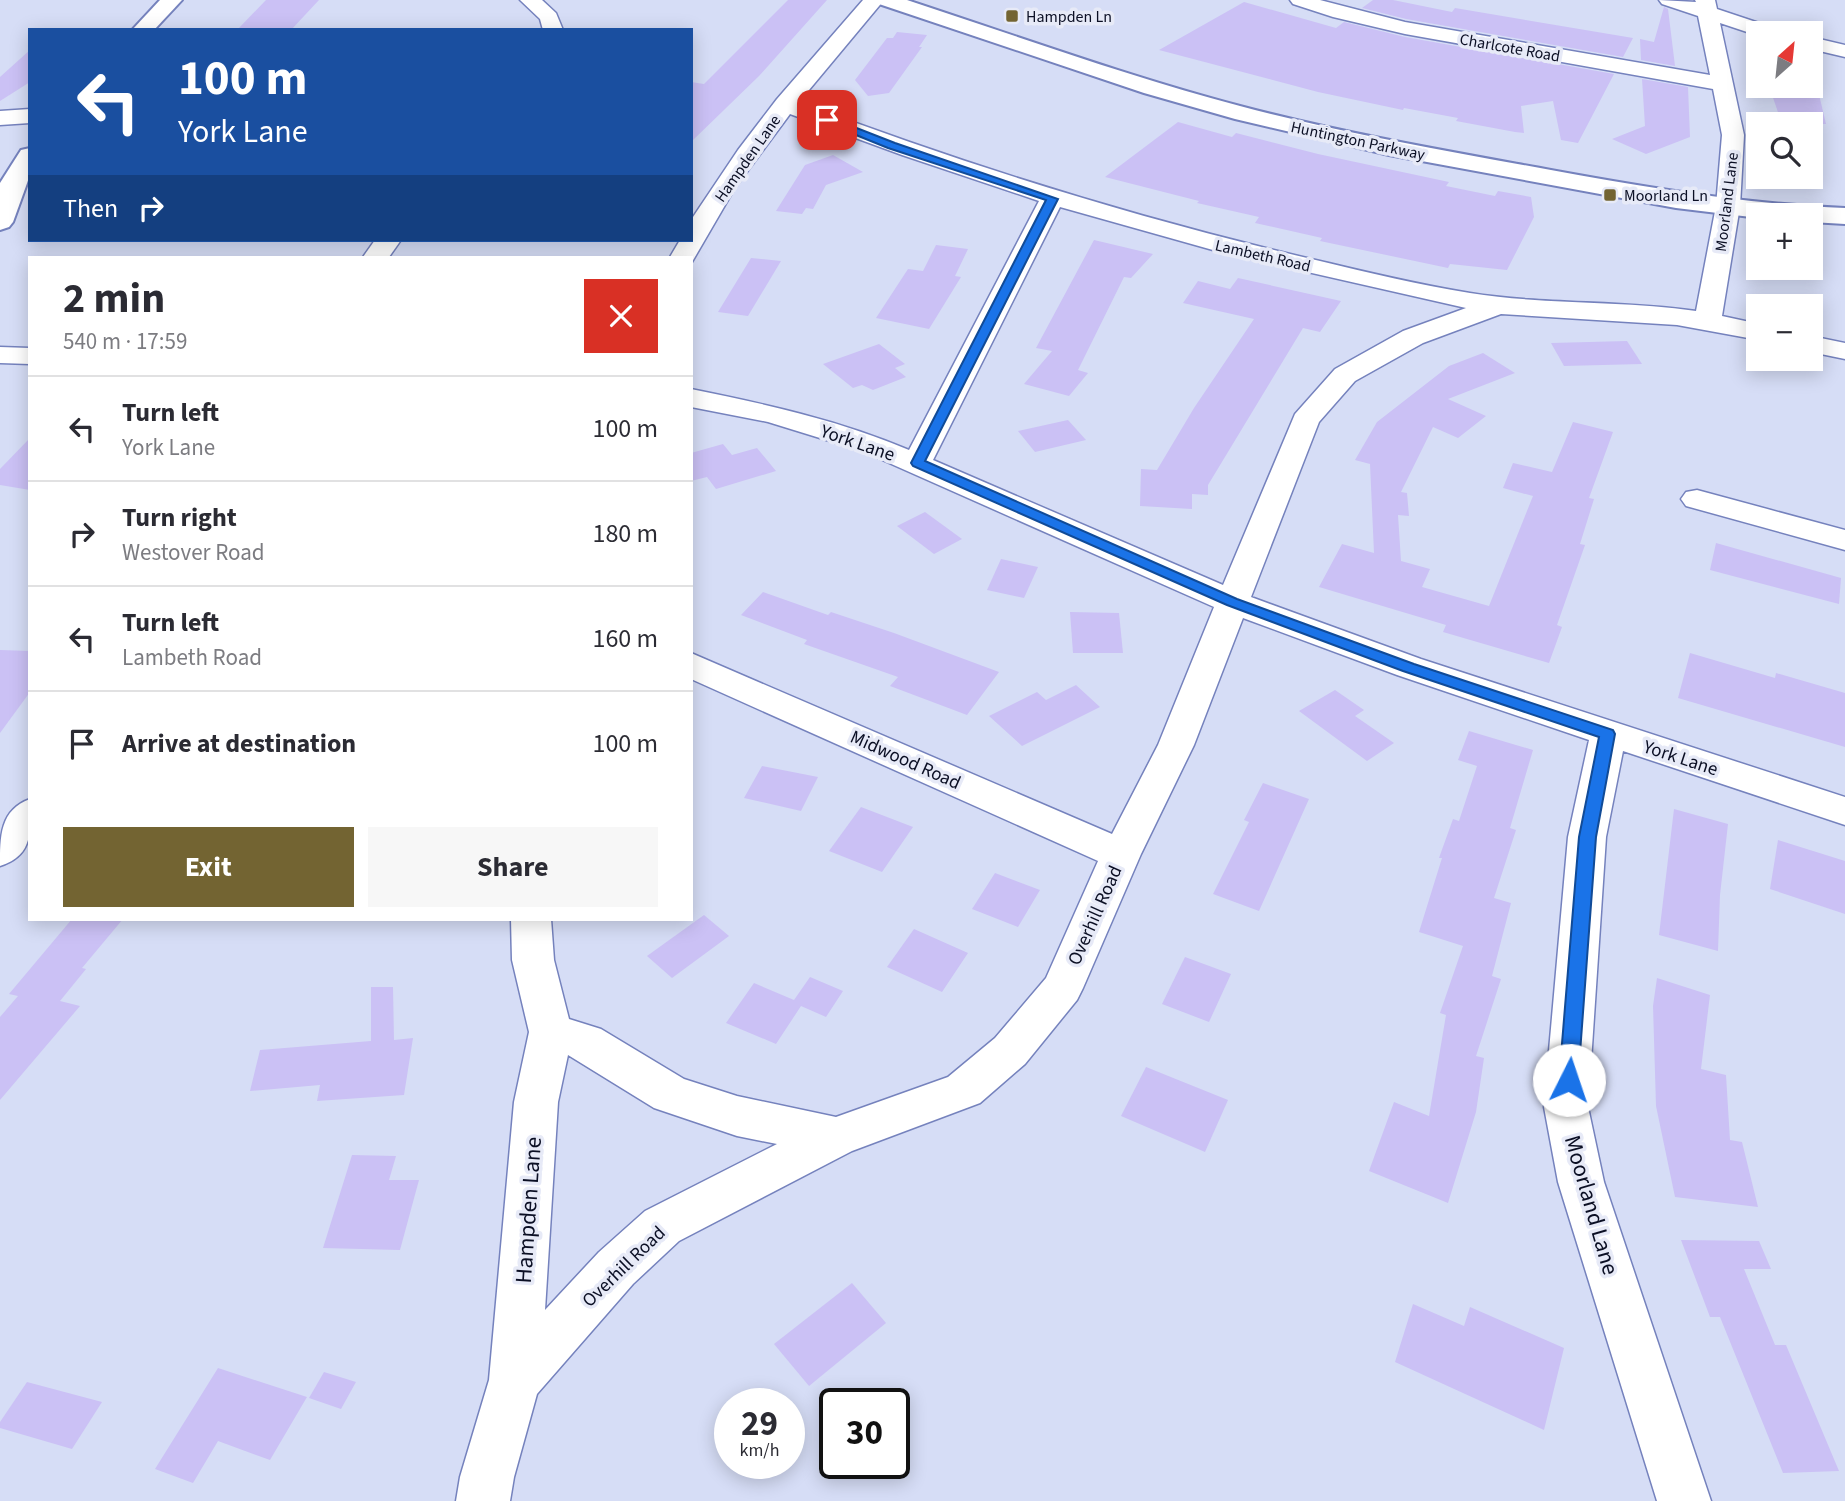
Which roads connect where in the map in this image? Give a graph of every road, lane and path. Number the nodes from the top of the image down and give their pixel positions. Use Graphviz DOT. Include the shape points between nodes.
graph roads {
  1 [pos="172,0"];
  2 [pos="530,0"];
  3 [pos="874,0"];
  4 [pos="886,0"];
  5 [pos="948,0"];
  6 [pos="1300,0"];
  7 [pos="1669,0"];
  8 [pos="1707,7"];
  9 [pos="1746,23"];
  10 [pos="144,28"];
  11 [pos="553,28"];
  12 [pos="1824,46"];
  13 [pos="1845,51"];
  14 [pos="1723,84"];
  15 [pos="785,104"];
  16 [pos="28,116"];
  17 [pos="0,118"];
  18 [pos="28,158"];
  19 [pos="1665,175"];
  20 [pos="1730,189"];
  21 [pos="1786,190"];
  22 [pos="1052,199"];
  23 [pos="1845,200"];
  24 [pos="1845,216"];
  25 [pos="0,222"];
  26 [pos="693,241"];
  27 [pos="1497,306"];
  28 [pos="1708,321"];
  29 [pos="1746,329"];
  30 [pos="1823,346"];
  31 [pos="1845,351"];
  32 [pos="0,355"];
  33 [pos="28,356"];
  34 [pos="693,398"];
  35 [pos="917,463"];
  36 [pos="1697,499"];
  37 [pos="1845,540"];
  38 [pos="1232,602"];
  39 [pos="693,666"];
  40 [pos="1608,734"];
  41 [pos="1845,811"];
  42 [pos="28,815"];
  43 [pos="0,850"];
  44 [pos="1121,854"];
  45 [pos="531,921"];
  46 [pos="551,1032"];
  47 [pos="836,1137"];
  48 [pos="515,1380"];
  49 [pos="482,1501"];
  50 [pos="1684,1501"];
  1 -- 10 [label="street"];
  2 -- 11 [label="street" via="550,17"];
  3 -- 15 [label="street, Hampden Lane"];
  4 -- 20 [label="street, Huntington Parkway" via="1093,70 1260,118 1459,162"];
  5 -- 19 [label="street, Huntington Parkway" via="1098,53 1278,104 1451,142 1608,170"];
  6 -- 14 [label="street, Charlcote Road" via="1405,28"];
  7 -- 8 [label="street"];
  8 -- 9 [label="street"];
  8 -- 14 [label="street, Moorland Lane"];
  12 -- 13 [label="street"];
  14 -- 20 [label="street, Moorland Lane" via="1733,135"];
  15 -- 22 [label="street, Lambeth Road"];
  15 -- 26 [label="street, Hampden Lane"];
  16 -- 17 [label="street"];
  18 -- 25 [label="street" via="12,184"];
  20 -- 24 [label="street, Huntington Parkway" via="1782,213"];
  20 -- 28 [label="street, Moorland Lane"];
  21 -- 23 [label="street"];
  22 -- 27 [label="street, Lambeth Road" via="1188,237"];
  22 -- 35 [label="street"];
  27 -- 28 [label="street, Lambeth Road"];
  27 -- 38 [label="street, Overhill Road" via="1413,337 1345,375 1305,420"];
  28 -- 29 [label="street, Lambeth Road"];
  30 -- 31 [label="street"];
  32 -- 33 [label="street"];
  34 -- 35 [label="street, York Lane" via="774,414"];
  35 -- 38 [label="street, York Lane"];
  36 -- 37 [label="street"];
  38 -- 40 [label="street, York Lane"];
  38 -- 44 [label="street, Overhill Road" via="1176,745"];
  39 -- 44 [label="street, Midwood Road"];
  40 -- 41 [label="street, York Lane"];
  40 -- 50 [label="street, Moorland Lane" via="1587,837 1566,1107 1581,1182"];
  42 -- 43 [label="street"];
  44 -- 47 [label="street, Overhill Road" via="1062,988 1010,1051 964,1090"];
  45 -- 46 [label="street, Hampden Lane" via="533,960"];
  46 -- 47 [label="street" via="586,1042 670,1094 737,1116"];
  46 -- 48 [label="street, Hampden Lane" via="536,1102"];
  47 -- 48 [label="street, Overhill Road" via="662,1226 616,1268"];
  48 -- 49 [label="street, Hampden Lane"];
}
